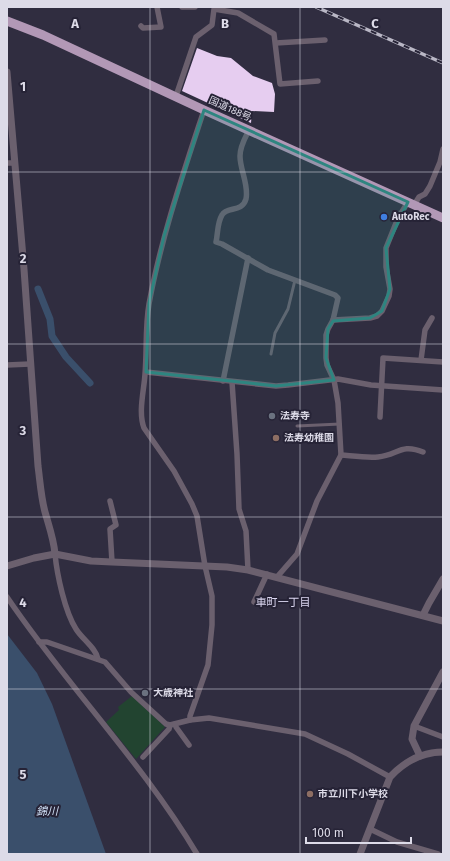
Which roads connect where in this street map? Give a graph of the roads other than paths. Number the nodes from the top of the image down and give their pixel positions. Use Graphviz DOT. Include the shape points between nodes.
graph roads {
  1 [pos="157,7"];
  2 [pos="182,7"];
  3 [pos="195,7"];
  4 [pos="215,8"];
  5 [pos="7,21"];
  6 [pos="140,26"];
  7 [pos="325,40"];
  8 [pos="276,43"];
  9 [pos="7,72"];
  10 [pos="318,82"];
  11 [pos="176,96"];
  12 [pos="204,110"];
  13 [pos="249,130"];
  14 [pos="10,142"];
  15 [pos="443,149"];
  16 [pos="15,163"];
  17 [pos="7,164"];
  18 [pos="411,204"];
  19 [pos="443,218"];
  20 [pos="248,258"];
  21 [pos="295,280"];
  22 [pos="432,318"];
  23 [pos="333,320"];
  24 [pos="271,354"];
  25 [pos="421,360"];
  26 [pos="443,362"];
  27 [pos="30,364"];
  28 [pos="7,365"];
  29 [pos="146,372"];
  30 [pos="334,380"];
  31 [pos="223,381"];
  32 [pos="232,382"];
  33 [pos="382,386"];
  34 [pos="443,390"];
  35 [pos="380,417"];
  36 [pos="340,424"];
  37 [pos="297,426"];
  38 [pos="423,452"];
  39 [pos="341,454"];
  40 [pos="110,501"];
  41 [pos="55,554"];
  42 [pos="112,562"];
  43 [pos="7,566"];
  44 [pos="205,566"];
  45 [pos="248,570"];
  46 [pos="267,574"];
  47 [pos="277,578"];
  48 [pos="443,579"];
  49 [pos="7,597"];
  50 [pos="254,602"];
  51 [pos="423,615"];
  52 [pos="443,621"];
  53 [pos="39,642"];
  54 [pos="98,659"];
  55 [pos="443,672"];
  56 [pos="190,720"];
  57 [pos="172,724"];
  58 [pos="414,726"];
  59 [pos="443,737"];
  60 [pos="189,745"];
  61 [pos="443,752"];
  62 [pos="420,756"];
  63 [pos="143,757"];
  64 [pos="390,777"];
  65 [pos="370,829"];
  66 [pos="197,854"];
  67 [pos="360,854"];
  68 [pos="438,854"];
  1 -- 6 [label="street" via="161,27"];
  2 -- 3 [label="street"];
  4 -- 8 [label="street" via="238,12 274,34"];
  4 -- 11 [label="street" via="212,25 196,37"];
  5 -- 11 [label="highway, 国道188号"];
  7 -- 8 [label="street"];
  8 -- 10 [label="street" via="280,84"];
  9 -- 14 [label="street"];
  11 -- 12 [label="highway, 国道188号"];
  12 -- 13 [label="highway, 国道188号"];
  12 -- 29 [label="street" via="164,236 148,314"];
  13 -- 18 [label="highway, 国道188号"];
  13 -- 20 [label="street" via="241,145 240,156 246,200 239,208 222,214 216,242"];
  14 -- 16 [label="street"];
  15 -- 18 [label="street" via="430,186 425,194"];
  16 -- 17 [label="street"];
  16 -- 27 [label="street"];
  18 -- 19 [label="highway, 国道188号"];
  18 -- 23 [label="street" via="398,218 386,248 390,290 382,311 370,318"];
  20 -- 21 [label="street" via="268,270"];
  20 -- 31 [label="street"];
  21 -- 23 [label="street" via="338,298"];
  21 -- 24 [label="lane" via="288,309 276,333"];
  22 -- 25 [label="street" via="425,330"];
  23 -- 30 [label="street" via="326,335 326,358"];
  25 -- 26 [label="street"];
  25 -- 33 [label="street" via="383,358"];
  27 -- 28 [label="street"];
  27 -- 41 [label="street" via="41,493"];
  29 -- 31 [label="street"];
  29 -- 44 [label="street" via="142,424 174,471 192,504 197,516"];
  30 -- 32 [label="street" via="288,386"];
  30 -- 33 [label="street"];
  30 -- 36 [label="street"];
  31 -- 32 [label="street"];
  32 -- 45 [label="street" via="239,509 246,531"];
  33 -- 34 [label="street"];
  33 -- 35 [label="street"];
  36 -- 37 [label="lane"];
  36 -- 39 [label="street"];
  38 -- 39 [label="street" via="407,448 378,457"];
  39 -- 47 [label="street" via="316,501 297,554"];
  40 -- 42 [label="street" via="116,525 110,529"];
  41 -- 42 [label="street"];
  41 -- 43 [label="street"];
  41 -- 54 [label="street" via="73,624 97,654"];
  42 -- 44 [label="street"];
  44 -- 45 [label="street"];
  44 -- 56 [label="street" via="212,596 212,625 208,665"];
  45 -- 46 [label="street"];
  46 -- 47 [label="street"];
  46 -- 50 [label="street"];
  47 -- 51 [label="street"];
  48 -- 51 [label="street"];
  49 -- 53 [label="street"];
  51 -- 52 [label="street"];
  53 -- 54 [label="street" via="48,642"];
  53 -- 66 [label="street" via="148,780"];
  54 -- 57 [label="street" via="105,662 151,711 166,724"];
  55 -- 58 [label="street"];
  56 -- 57 [label="street"];
  56 -- 64 [label="street" via="209,718 305,734"];
  57 -- 60 [label="street"];
  57 -- 63 [label="street"];
  58 -- 59 [label="street"];
  58 -- 62 [label="street" via="412,739"];
  61 -- 62 [label="street"];
  62 -- 64 [label="street" via="399,767"];
  64 -- 65 [label="street"];
  65 -- 67 [label="street"];
  65 -- 68 [label="street" via="397,842"];
}
